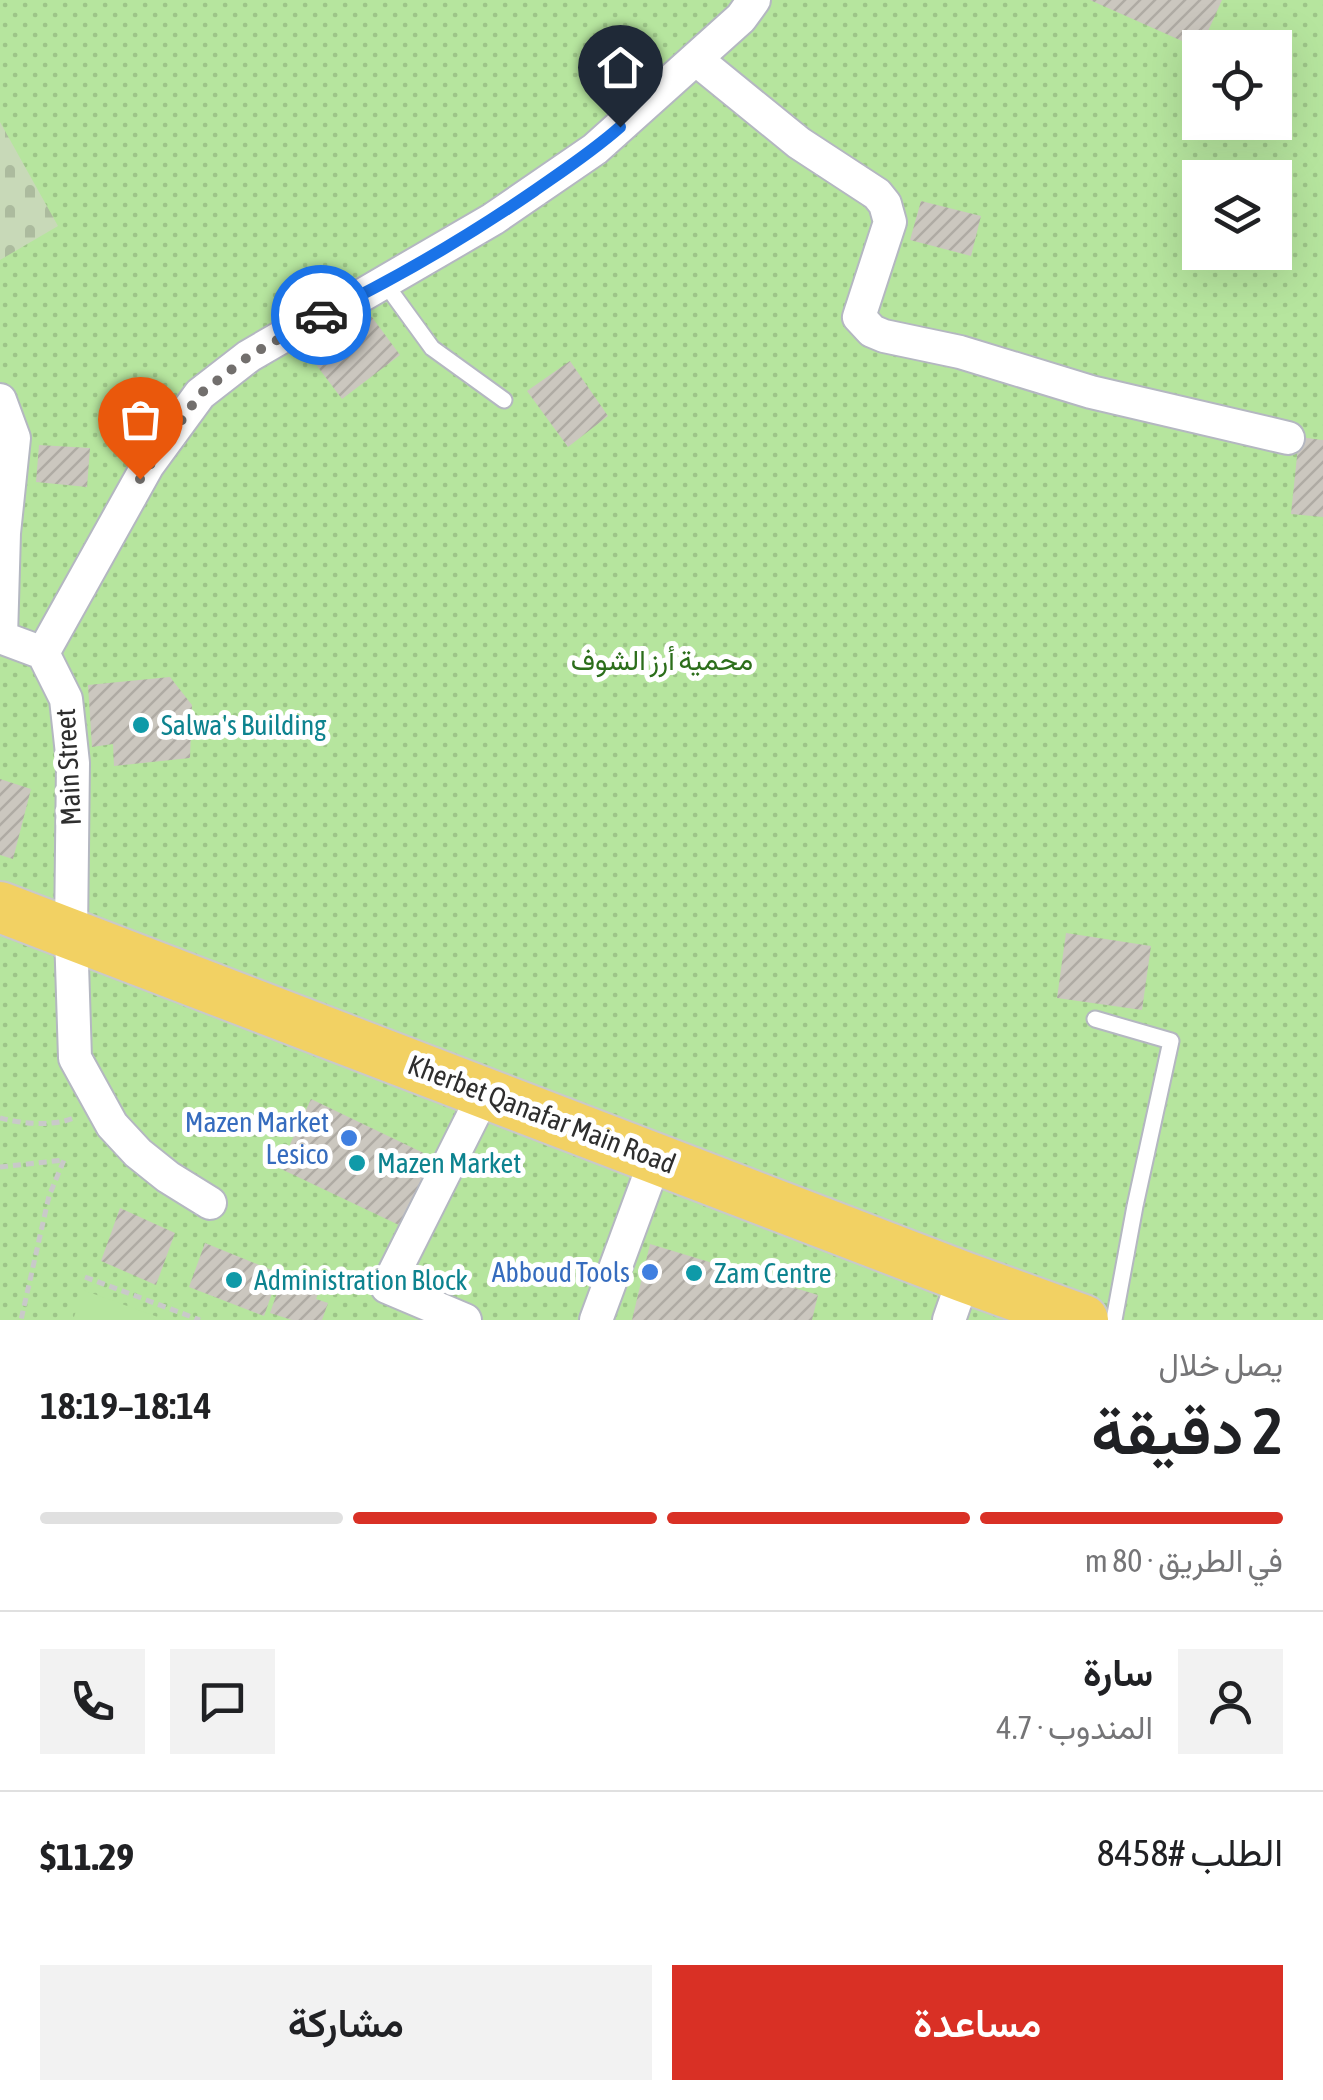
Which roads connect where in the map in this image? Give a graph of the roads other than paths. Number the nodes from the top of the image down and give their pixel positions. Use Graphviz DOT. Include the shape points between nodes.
graph roads {
  1 [pos="754,0"];
  2 [pos="697,60"];
  3 [pos="384,282"];
  4 [pos="0,400"];
  5 [pos="504,400"];
  6 [pos="1288,438"];
  7 [pos="10,474"];
  8 [pos="0,637"];
  9 [pos="43,653"];
  10 [pos="0,907"];
  11 [pos="72,933"];
  12 [pos="1095,1020"];
  13 [pos="484,1092"];
  14 [pos="656,1158"];
  15 [pos="210,1203"];
  16 [pos="957,1298"];
  17 [pos="465,1320"];
  18 [pos="596,1320"];
  19 [pos="1083,1320"];
  20 [pos="1114,1320"];
  1 -- 2 [label="street"];
  2 -- 3 [label="street" via="595,150"];
  2 -- 6 [label="street" via="885,204 890,222 859,317 872,331"];
  3 -- 5 [label="lane" via="432,348"];
  3 -- 9 [label="street" via="249,356 200,394 148,466"];
  4 -- 7 [label="street" via="14,438"];
  7 -- 8 [label="street"];
  8 -- 9 [label="street"];
  9 -- 11 [label="street, Main Street" via="66,699 73,764"];
  10 -- 11 [label="main road, Kherbet Qanafar Main Road"];
  11 -- 13 [label="main road, Kherbet Qanafar Main Road"];
  11 -- 15 [label="street, Main Street" via="75,1058 112,1125 138,1153"];
  12 -- 20 [label="lane" via="1171,1040"];
  13 -- 14 [label="main road, Kherbet Qanafar Main Road"];
  13 -- 17 [label="street" via="388,1287"];
  14 -- 16 [label="main road, Kherbet Qanafar Main Road"];
  14 -- 18 [label="street"];
  16 -- 19 [label="main road, Kherbet Qanafar Main Road"];
}
